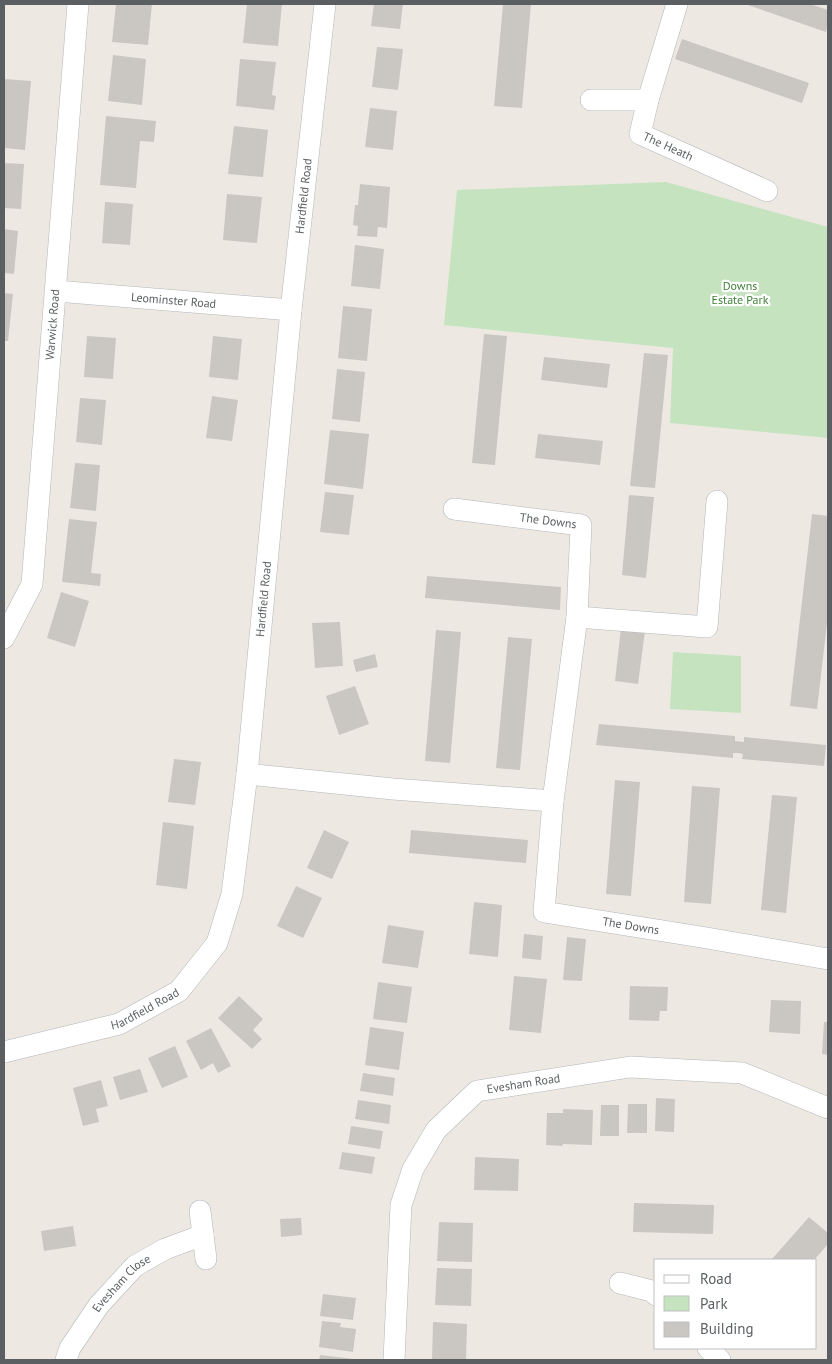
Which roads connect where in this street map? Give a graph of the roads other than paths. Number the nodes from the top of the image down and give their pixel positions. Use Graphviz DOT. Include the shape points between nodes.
graph roads {
  1 [pos="78,4"];
  2 [pos="325,4"];
  3 [pos="677,4"];
  4 [pos="591,100"];
  5 [pos="648,100"];
  6 [pos="766,191"];
  7 [pos="56,291"];
  8 [pos="291,310"];
  9 [pos="717,501"];
  10 [pos="454,509"];
  11 [pos="577,617"];
  12 [pos="4,638"];
  13 [pos="247,774"];
  14 [pos="553,801"];
  15 [pos="828,959"];
  16 [pos="4,1052"];
  17 [pos="828,1108"];
  18 [pos="200,1211"];
  19 [pos="203,1235"];
  20 [pos="206,1259"];
  21 [pos="620,1283"];
  22 [pos="654,1293"];
  23 [pos="709,1349"];
  24 [pos="66,1360"];
  25 [pos="394,1360"];
  26 [pos="720,1360"];
  1 -- 7 [label="street, Warwick Road"];
  2 -- 8 [label="street, Hardfield Road"];
  3 -- 5 [label="street, The Heath"];
  4 -- 5 [label="street"];
  5 -- 6 [label="street, The Heath" via="640,134"];
  7 -- 8 [label="street, Leominster Road"];
  7 -- 12 [label="street, Warwick Road" via="32,584"];
  8 -- 13 [label="street, Hardfield Road"];
  9 -- 11 [label="street" via="707,627"];
  10 -- 11 [label="street, The Downs" via="581,525"];
  11 -- 14 [label="street, The Downs"];
  13 -- 14 [label="street"];
  13 -- 16 [label="street, Hardfield Road" via="232,894 217,943 180,991 119,1024"];
  14 -- 15 [label="street, The Downs" via="544,912"];
  17 -- 25 [label="street, Evesham Road" via="742,1073 630,1067 477,1091 436,1130 413,1169 401,1205"];
  18 -- 19 [label="street"];
  19 -- 20 [label="street"];
  19 -- 24 [label="street, Evesham Close" via="165,1249 135,1266 99,1305 70,1348"];
  21 -- 22 [label="street"];
  23 -- 26 [label="street"];
}
